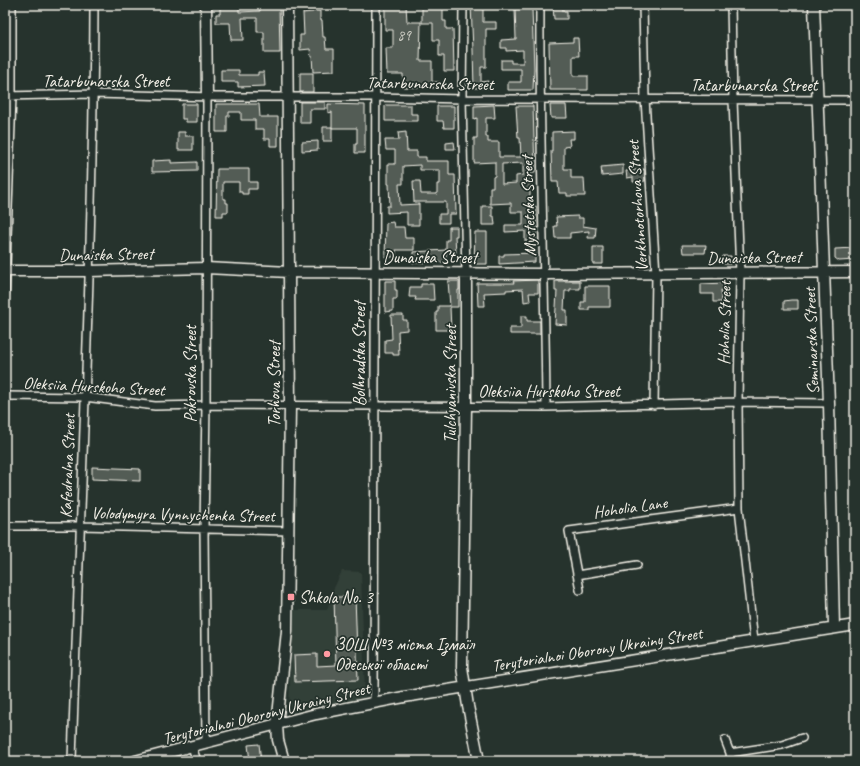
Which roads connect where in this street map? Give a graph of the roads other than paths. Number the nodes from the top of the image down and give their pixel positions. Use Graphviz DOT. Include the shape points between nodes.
graph roads {
  1 [pos="12,5"];
  2 [pos="94,5"];
  3 [pos="206,5"];
  4 [pos="287,5"];
  5 [pos="376,5"];
  6 [pos="463,5"];
  7 [pos="540,5"];
  8 [pos="643,5"];
  9 [pos="731,5"];
  10 [pos="814,5"];
  11 [pos="94,94"];
  12 [pos="8,96"];
  13 [pos="288,96"];
  14 [pos="207,97"];
  15 [pos="376,97"];
  16 [pos="540,98"];
  17 [pos="462,99"];
  18 [pos="645,99"];
  19 [pos="733,100"];
  20 [pos="818,100"];
  21 [pos="855,100"];
  22 [pos="206,268"];
  23 [pos="6,271"];
  24 [pos="89,271"];
  25 [pos="288,272"];
  26 [pos="824,272"];
  27 [pos="855,272"];
  28 [pos="375,273"];
  29 [pos="466,273"];
  30 [pos="740,273"];
  31 [pos="544,274"];
  32 [pos="656,274"];
  33 [pos="5,293"];
  34 [pos="5,396"];
  35 [pos="85,397"];
  36 [pos="738,402"];
  37 [pos="829,402"];
  38 [pos="206,405"];
  39 [pos="654,405"];
  40 [pos="290,406"];
  41 [pos="374,406"];
  42 [pos="466,407"];
  43 [pos="546,407"];
  44 [pos="739,508"];
  45 [pos="5,526"];
  46 [pos="80,526"];
  47 [pos="204,529"];
  48 [pos="288,531"];
  49 [pos="637,565"];
  50 [pos="577,575"];
  51 [pos="580,590"];
  52 [pos="855,625"];
  53 [pos="834,628"];
  54 [pos="754,641"];
  55 [pos="464,686"];
  56 [pos="374,703"];
  57 [pos="277,725"];
  58 [pos="802,738"];
  59 [pos="725,740"];
  60 [pos="206,743"];
  61 [pos="192,747"];
  62 [pos="731,757"];
  63 [pos="72,761"];
  64 [pos="135,761"];
  65 [pos="197,761"];
  66 [pos="284,761"];
  67 [pos="479,761"];
  1 -- 12 [label="street"];
  2 -- 11 [label="street, Kafedralna Street"];
  3 -- 14 [label="street, Pokrovska Street"];
  4 -- 13 [label="street, Torhova Street"];
  5 -- 15 [label="street, Bolhradska Street"];
  6 -- 17 [label="street, Tulchyanivska Street"];
  7 -- 16 [label="street, Mystetska Street"];
  8 -- 18 [label="street, Verkhnotorhova Street"];
  9 -- 19 [label="street, Hoholia Street"];
  10 -- 20 [label="street, Seminarska Street"];
  11 -- 12 [label="street, Tatarbunarska Street"];
  11 -- 14 [label="street, Tatarbunarska Street"];
  11 -- 24 [label="street, Kafedralna Street"];
  12 -- 23 [label="street"];
  13 -- 14 [label="street, Tatarbunarska Street"];
  13 -- 15 [label="street, Tatarbunarska Street"];
  13 -- 25 [label="street, Torhova Street"];
  14 -- 22 [label="street, Pokrovska Street"];
  15 -- 17 [label="street, Tatarbunarska Street"];
  15 -- 28 [label="street, Bolhradska Street"];
  16 -- 17 [label="street, Tatarbunarska Street"];
  16 -- 18 [label="street, Tatarbunarska Street"];
  16 -- 31 [label="street, Mystetska Street"];
  17 -- 29 [label="street, Tulchyanivska Street"];
  18 -- 19 [label="street, Tatarbunarska Street"];
  18 -- 32 [label="street, Verkhnotorhova Street"];
  19 -- 20 [label="street, Tatarbunarska Street"];
  19 -- 30 [label="street, Hoholia Street"];
  20 -- 21 [label="street, Tatarbunarska Street"];
  20 -- 26 [label="street, Seminarska Street"];
  22 -- 24 [label="street, Dunaiska Street"];
  22 -- 25 [label="street, Dunaiska Street"];
  22 -- 38 [label="street, Pokrovska Street"];
  23 -- 24 [label="street, Dunaiska Street"];
  23 -- 33 [label="street"];
  24 -- 35 [label="street, Kafedralna Street"];
  25 -- 28 [label="street, Dunaiska Street"];
  25 -- 40 [label="street, Torhova Street"];
  26 -- 27 [label="street, Dunaiska Street"];
  26 -- 30 [label="street, Dunaiska Street"];
  26 -- 37 [label="street, Seminarska Street"];
  28 -- 29 [label="street, Dunaiska Street"];
  28 -- 41 [label="street, Bolhradska Street"];
  29 -- 31 [label="street, Dunaiska Street"];
  29 -- 42 [label="street, Tulchyanivska Street"];
  30 -- 32 [label="street, Dunaiska Street"];
  30 -- 36 [label="street, Hoholia Street"];
  31 -- 32 [label="street, Dunaiska Street"];
  31 -- 43 [label="street, Mystetska Street"];
  32 -- 39 [label="street, Verkhnotorhova Street"];
  34 -- 35 [label="street, Oleksiia Hurskoho Street"];
  35 -- 38 [label="street, Oleksiia Hurskoho Street" via="155,406"];
  35 -- 46 [label="street, Kafedralna Street"];
  36 -- 37 [label="street, Oleksiia Hurskoho Street"];
  36 -- 39 [label="street, Oleksiia Hurskoho Street"];
  36 -- 44 [label="street, Hoholia Street"];
  37 -- 53 [label="street, Seminarska Street"];
  38 -- 40 [label="street, Oleksiia Hurskoho Street"];
  38 -- 47 [label="street, Pokrovska Street"];
  39 -- 43 [label="street, Oleksiia Hurskoho Street"];
  40 -- 41 [label="street, Oleksiia Hurskoho Street"];
  40 -- 48 [label="street, Torhova Street"];
  41 -- 42 [label="street, Oleksiia Hurskoho Street"];
  41 -- 56 [label="street, Bolhradska Street"];
  42 -- 43 [label="street, Oleksiia Hurskoho Street"];
  42 -- 55 [label="street, Tulchyanivska Street" via="462,667"];
  44 -- 50 [label="street, Hoholia Lane" via="569,531"];
  44 -- 54 [label="street, Hoholia Street"];
  45 -- 46 [label="street, Volodymyra Vynnychenka Street"];
  46 -- 47 [label="street, Volodymyra Vynnychenka Street"];
  46 -- 63 [label="street, Kafedralna Street"];
  47 -- 48 [label="street, Volodymyra Vynnychenka Street"];
  47 -- 60 [label="street, Pokrovska Street"];
  48 -- 57 [label="street, Torhova Street" via="287,631"];
  49 -- 50 [label="street"];
  50 -- 51 [label="street, Hoholia Lane"];
  52 -- 53 [label="street, Terytorialnoi Oborony Ukrainy Street"];
  53 -- 54 [label="street, Terytorialnoi Oborony Ukrainy Street"];
  54 -- 55 [label="street, Terytorialnoi Oborony Ukrainy Street"];
  55 -- 56 [label="street, Terytorialnoi Oborony Ukrainy Street"];
  55 -- 67 [label="street, Tulchyanivska Street"];
  56 -- 57 [label="street, Terytorialnoi Oborony Ukrainy Street" via="316,714"];
  57 -- 60 [label="street, Terytorialnoi Oborony Ukrainy Street"];
  57 -- 66 [label="street, Torhova Street"];
  58 -- 62 [label="street"];
  59 -- 62 [label="street"];
  60 -- 61 [label="street, Terytorialnoi Oborony Ukrainy Street"];
  61 -- 64 [label="street, Terytorialnoi Oborony Ukrainy Street"];
  61 -- 65 [label="street"];
}
